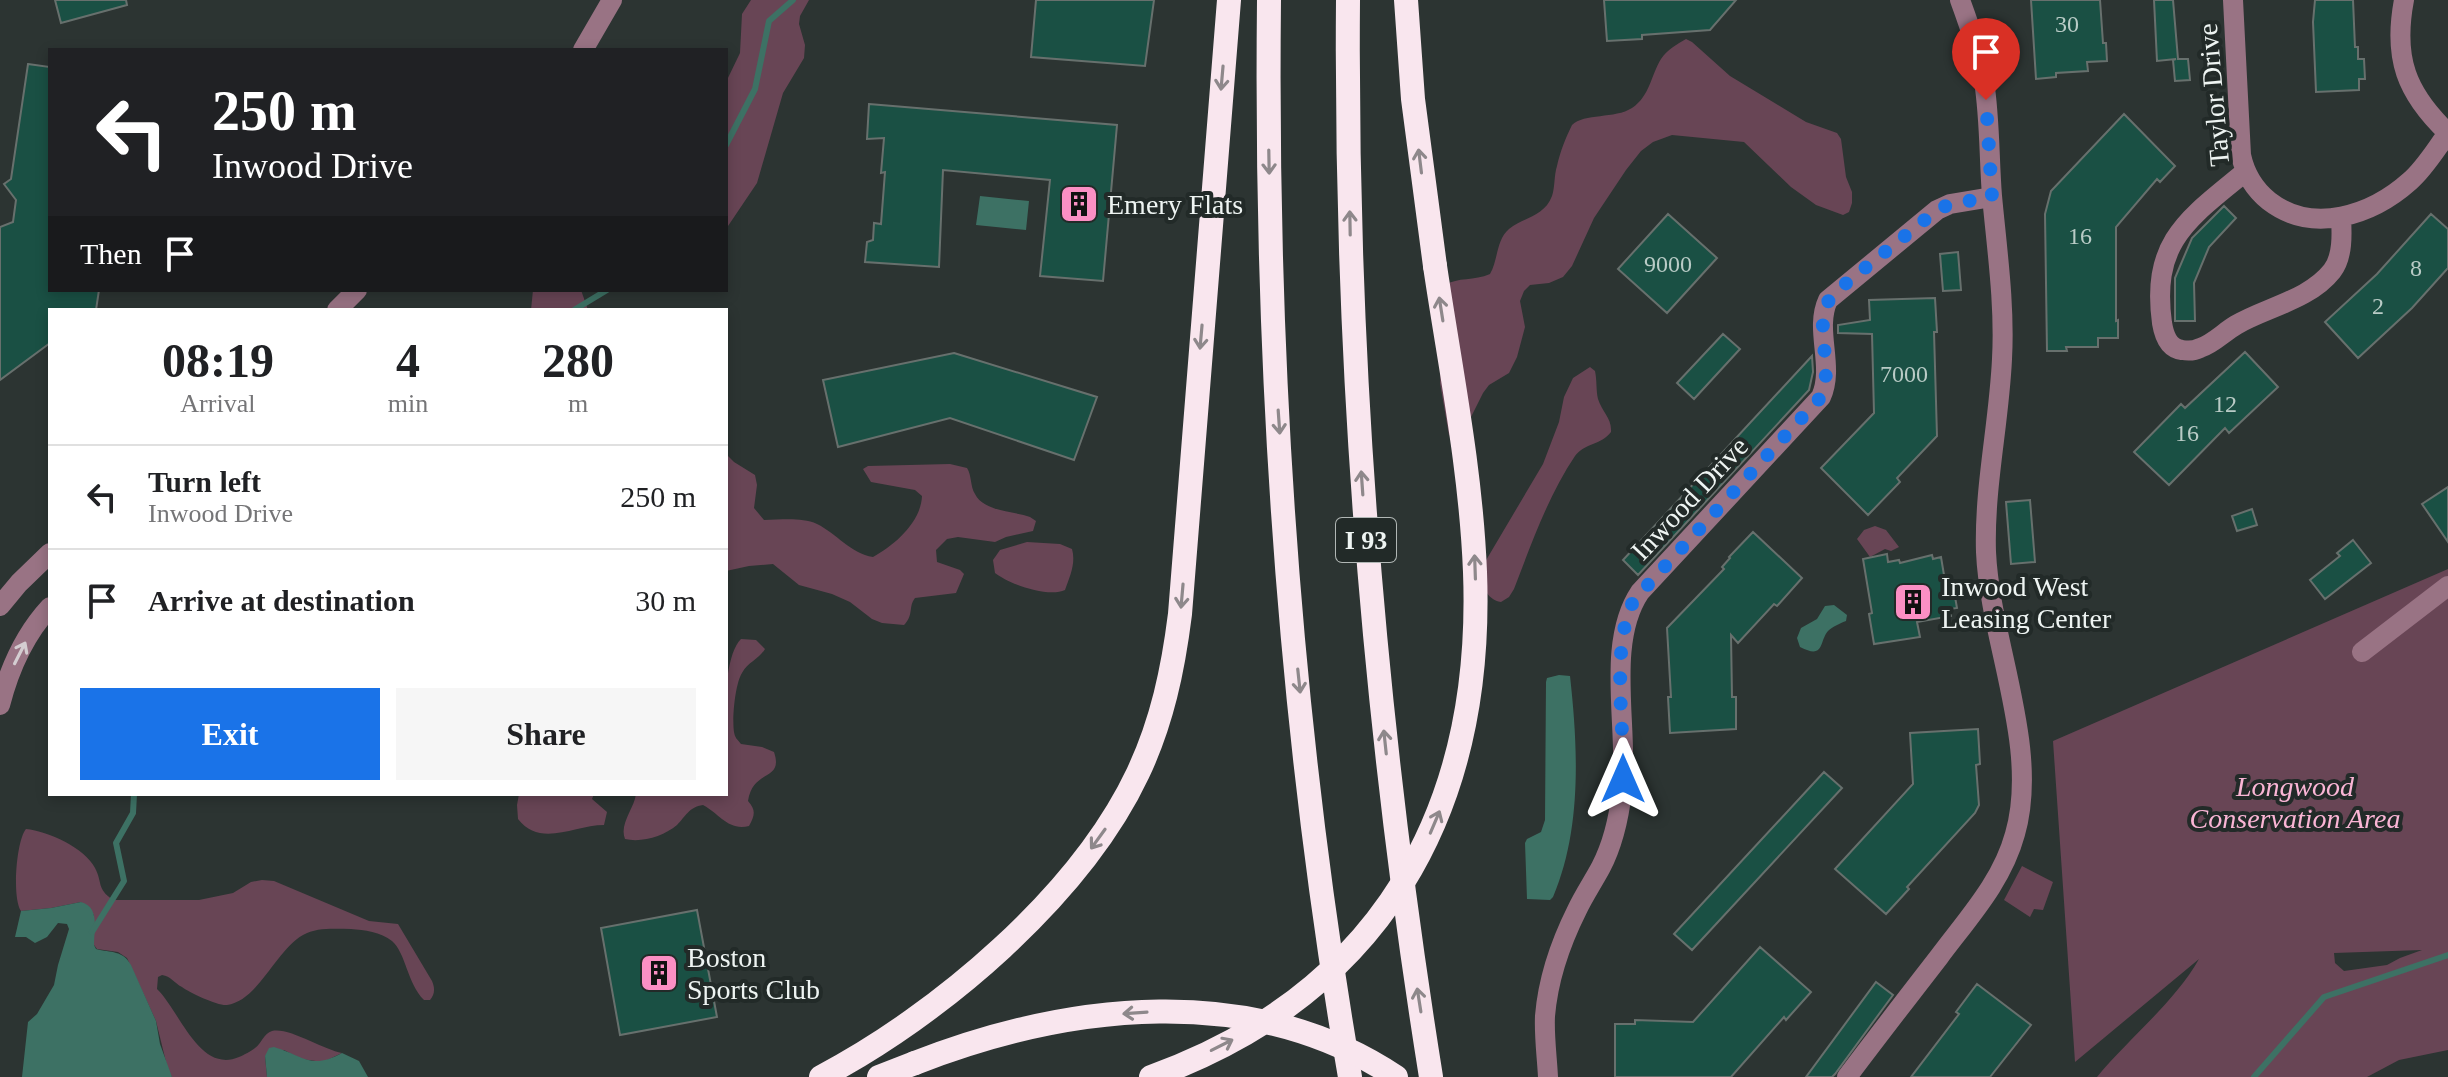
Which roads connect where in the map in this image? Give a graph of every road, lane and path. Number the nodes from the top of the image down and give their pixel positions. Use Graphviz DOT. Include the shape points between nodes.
graph roads {
  1 [pos="612,0"];
  2 [pos="1229,0"];
  3 [pos="1269,0"];
  4 [pos="1348,0"];
  5 [pos="1406,0"];
  6 [pos="1960,0"];
  7 [pos="2233,0"];
  8 [pos="2404,0"];
  9 [pos="584,48"];
  10 [pos="2448,133"];
  11 [pos="2245,172"];
  12 [pos="1992,197"];
  13 [pos="2341,217"];
  14 [pos="355,292"];
  15 [pos="339,308"];
  16 [pos="48,555"];
  17 [pos="2448,586"];
  18 [pos="0,606"];
  19 [pos="48,610"];
  20 [pos="2362,652"];
  21 [pos="0,705"];
  22 [pos="821,1077"];
  23 [pos="879,1077"];
  24 [pos="1151,1077"];
  25 [pos="1350,1077"];
  26 [pos="1396,1077"];
  27 [pos="1431,1077"];
  28 [pos="1548,1077"];
  29 [pos="1847,1077"];
  1 -- 9 [label="street"];
  2 -- 22 [label="highway, one-way" via="1180,614 1169,683 1150,744 1111,821 1027,922 938,1001"];
  3 -- 25 [label="highway, one-way" via="1271,255 1288,561 1315,834"];
  27 -- 4 [label="highway, I 93, one-way" via="1395,827 1367,555 1351,254"];
  24 -- 5 [label="highway, one-way, bridge" via="1275,1016 1362,939 1426,843 1447,793 1463,729 1475,635 1469,495 1413,99"];
  6 -- 12 [label="street" via="1983,79"];
  7 -- 11 [label="street, Taylor Drive"];
  8 -- 10 [label="street" via="2400,47 2410,85"];
  10 -- 13 [label="street, Taylor Drive" via="2412,180 2379,202"];
  11 -- 13 [label="street, Taylor Drive" via="2282,210 2307,218"];
  11 -- 13 [label="street" via="2199,210 2167,252 2160,305 2164,332 2177,349 2203,348 2237,324 2320,282 2337,261"];
  12 -- 28 [label="street, Inwood Drive" via="1937,210 1834,293 1823,318 1827,374 1821,397 1630,609 1621,647 1619,805 1607,851 1577,909 1550,985 1545,1024"];
  12 -- 29 [label="street" via="2003,349 1986,556 2018,742 2020,809 2006,859 1980,905"];
  14 -- 15 [label="street"];
  16 -- 18 [label="street"];
  17 -- 20 [label="street"];
  21 -- 19 [label="street, one-way" via="22,649"];
  26 -- 23 [label="highway, one-way, bridge" via="1350,1050 1292,1028 1190,1012 1046,1024 990,1036"];
}
